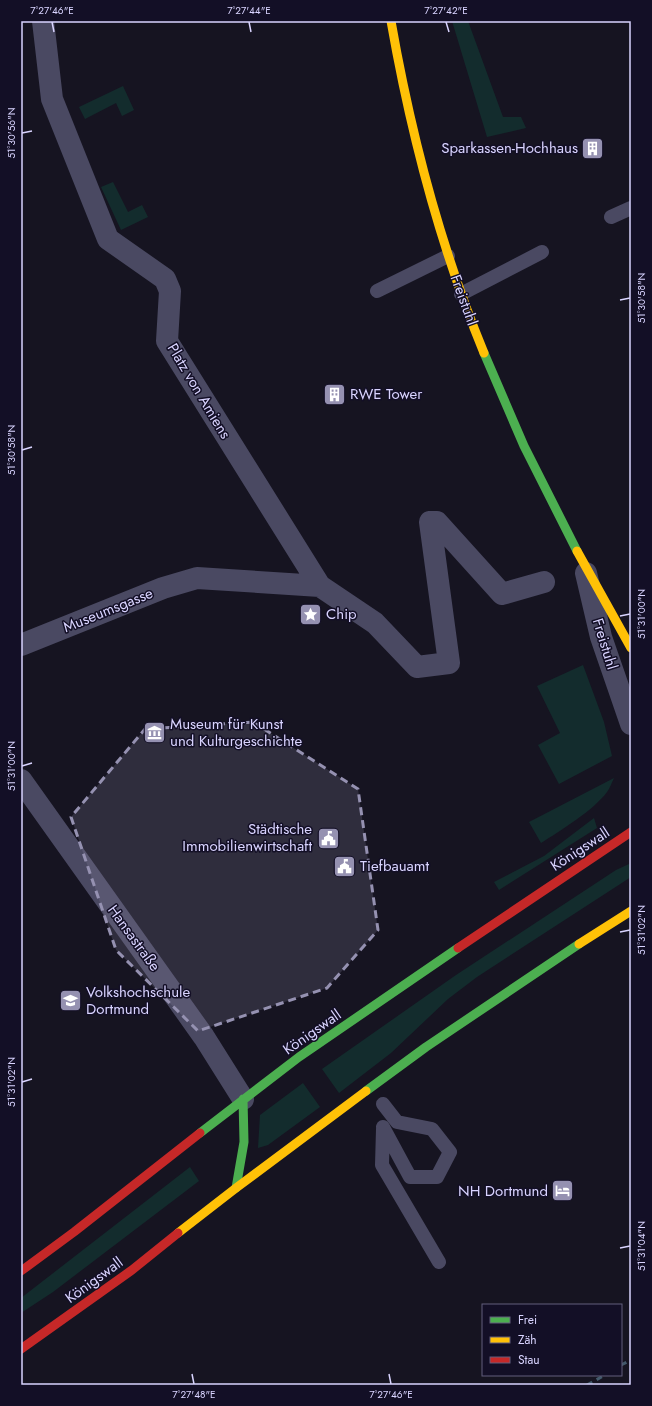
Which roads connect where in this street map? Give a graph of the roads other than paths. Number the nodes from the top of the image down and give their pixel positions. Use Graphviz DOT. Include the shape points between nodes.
graph roads {
  1 [pos="43,21"];
  2 [pos="391,21"];
  3 [pos="631,208"];
  4 [pos="611,217"];
  5 [pos="542,252"];
  6 [pos="448,256"];
  7 [pos="377,292"];
  8 [pos="461,294"];
  9 [pos="584,564"];
  10 [pos="544,582"];
  11 [pos="320,586"];
  12 [pos="21,645"];
  13 [pos="631,648"];
  14 [pos="631,724"];
  15 [pos="21,780"];
  16 [pos="631,832"];
  17 [pos="631,911"];
  18 [pos="372,1086"];
  19 [pos="243,1098"];
  20 [pos="383,1104"];
  21 [pos="383,1128"];
  22 [pos="236,1188"];
  23 [pos="439,1262"];
  24 [pos="21,1271"];
  25 [pos="21,1349"];
  1 -- 11 [label="street, Platz von Amiens" via="52,99 108,238 165,280 170,291 167,341"];
  2 -- 6 [label="main road, Freistuhl" via="397,63 423,173"];
  3 -- 4 [label="lane"];
  5 -- 8 [label="lane"];
  6 -- 7 [label="lane"];
  6 -- 8 [label="main road, Freistuhl"];
  8 -- 9 [label="main road, Freistuhl" via="509,412"];
  9 -- 13 [label="main road, Freistuhl"];
  9 -- 14 [label="street, Freistuhl" via="601,637"];
  10 -- 11 [label="street, Platz von Amiens" via="502,594 437,522 430,522 449,663 416,667 375,623"];
  11 -- 12 [label="street, Museumsgasse" via="197,578 163,588"];
  15 -- 19 [label="street, Hansastraße" via="204,1037"];
  16 -- 19 [label="main road, Königswall" via="426,968"];
  17 -- 18 [label="main road, Königswall" via="473,1015"];
  18 -- 20 [label="lane"];
  18 -- 22 [label="main road, Königswall"];
  19 -- 22 [label="main road" via="244,1142"];
  19 -- 24 [label="main road, Königswall"];
  20 -- 21 [label="lane"];
  20 -- 21 [label="lane" via="397,1122 432,1129 450,1152 437,1177 410,1177"];
  21 -- 23 [label="lane" via="382,1165"];
  22 -- 25 [label="main road, Königswall" via="132,1270"];
}
